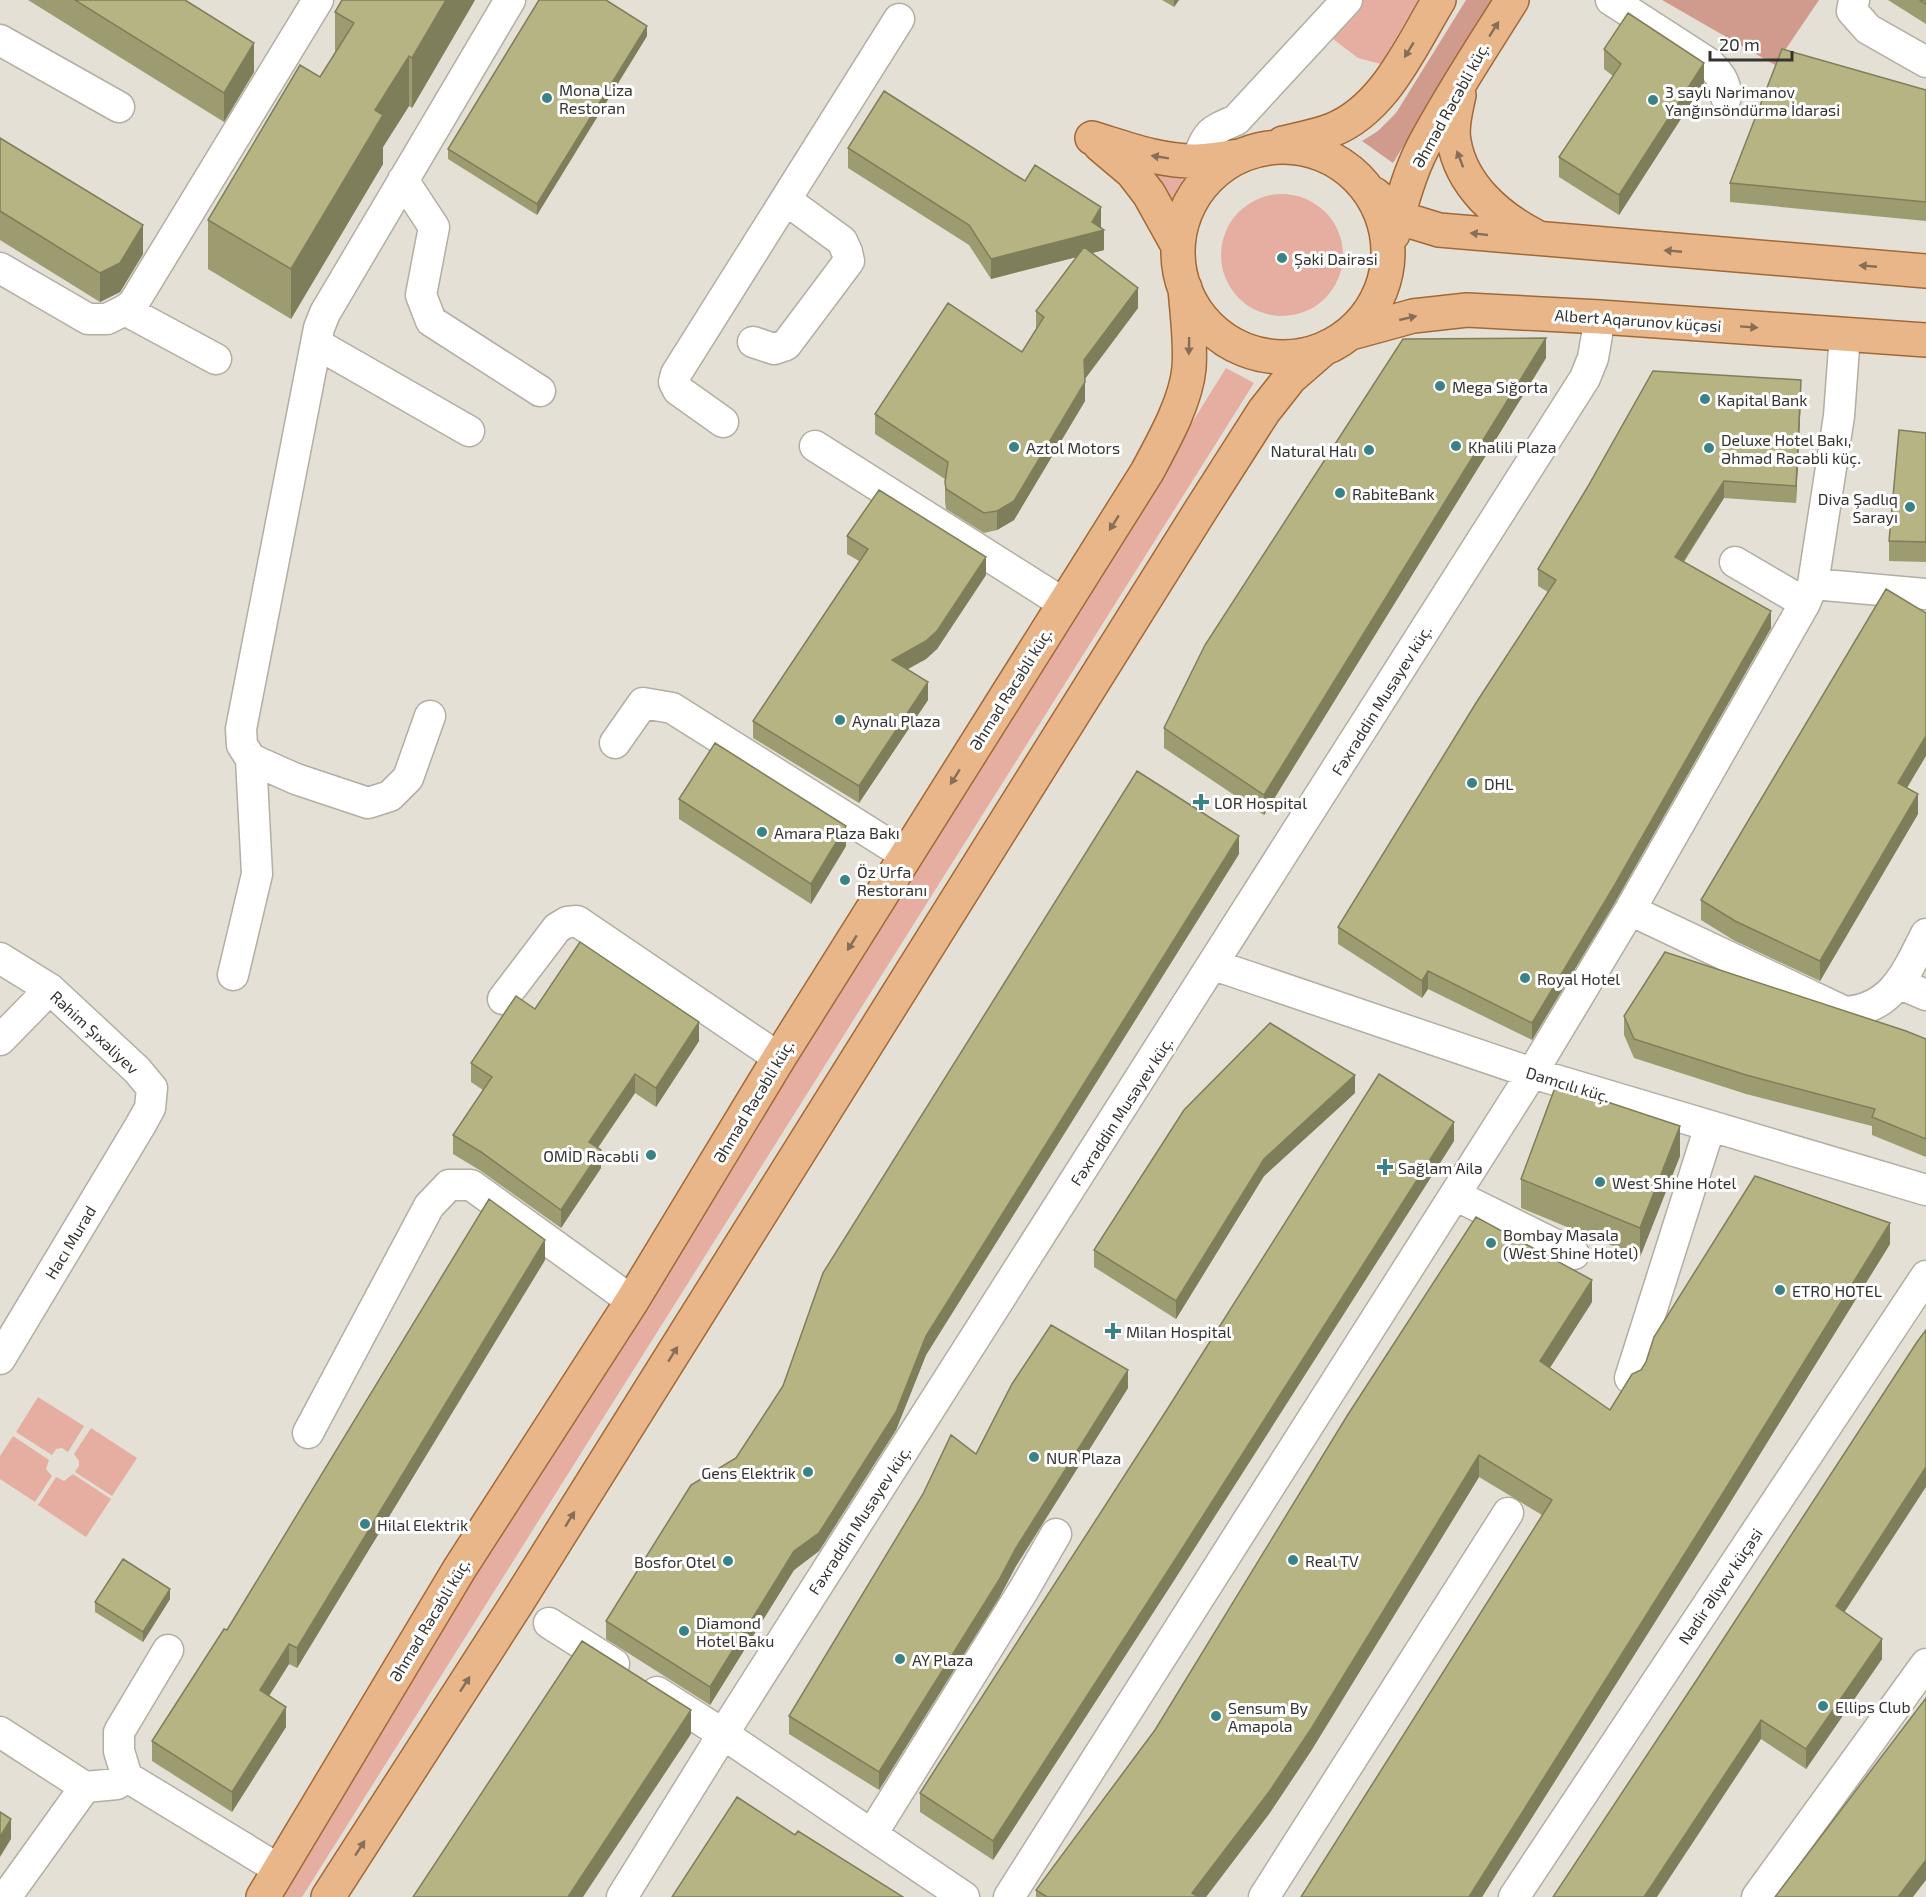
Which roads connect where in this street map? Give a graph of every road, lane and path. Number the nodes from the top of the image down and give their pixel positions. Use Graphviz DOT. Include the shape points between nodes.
graph roads {
  1 [pos="318,0"];
  2 [pos="510,0"];
  3 [pos="1347,0"];
  4 [pos="1439,0"];
  5 [pos="1512,0"];
  6 [pos="1611,0"];
  7 [pos="1854,0"];
  8 [pos="899,19"];
  9 [pos="0,40"];
  10 [pos="1926,62"];
  11 [pos="1464,76"];
  12 [pos="1726,98"];
  13 [pos="119,107"];
  14 [pos="1252,152"];
  15 [pos="1196,161"];
  16 [pos="403,180"];
  17 [pos="1365,186"];
  18 [pos="786,200"];
  19 [pos="1398,216"];
  20 [pos="1545,241"];
  21 [pos="1178,246"];
  22 [pos="1389,250"];
  23 [pos="0,268"];
  24 [pos="1926,271"];
  25 [pos="1185,288"];
  26 [pos="125,310"];
  27 [pos="1600,316"];
  28 [pos="1351,333"];
  29 [pos="1845,334"];
  30 [pos="1926,340"];
  31 [pos="753,342"];
  32 [pos="317,344"];
  33 [pos="1321,351"];
  34 [pos="216,358"];
  35 [pos="540,391"];
  36 [pos="723,422"];
  37 [pos="469,431"];
  38 [pos="815,446"];
  39 [pos="1735,561"];
  40 [pos="1809,594"];
  41 [pos="1926,594"];
  42 [pos="1063,603"];
  43 [pos="430,716"];
  44 [pos="615,743"];
  45 [pos="251,759"];
  46 [pos="906,855"];
  47 [pos="1630,910"];
  48 [pos="1926,934"];
  49 [pos="0,958"];
  50 [pos="1214,965"];
  51 [pos="233,975"];
  52 [pos="50,989"];
  53 [pos="1913,989"];
  54 [pos="503,999"];
  55 [pos="0,1040"];
  56 [pos="779,1058"];
  57 [pos="1532,1073"];
  58 [pos="140,1126"];
  59 [pos="1710,1126"];
  60 [pos="1926,1190"];
  61 [pos="1455,1194"];
  62 [pos="1574,1254"];
  63 [pos="1926,1276"];
  64 [pos="632,1301"];
  65 [pos="0,1359"];
  66 [pos="1630,1378"];
  67 [pos="308,1433"];
  68 [pos="1508,1513"];
  69 [pos="1056,1534"];
  70 [pos="549,1623"];
  71 [pos="168,1650"];
  72 [pos="1926,1664"];
  73 [pos="0,1732"];
  74 [pos="723,1734"];
  75 [pos="126,1777"];
  76 [pos="84,1787"];
  77 [pos="872,1834"];
  78 [pos="280,1870"];
  79 [pos="6,1897"];
  80 [pos="263,1897"];
  81 [pos="328,1897"];
  82 [pos="622,1897"];
  83 [pos="964,1897"];
  84 [pos="1009,1897"];
  85 [pos="1264,1897"];
  86 [pos="1514,1897"];
  87 [pos="1757,1897"];
  1 -- 26 [label="street" via="133,304"];
  2 -- 16 [label="street"];
  3 -- 15 [label="street" via="1236,120 1208,134"];
  4 -- 14 [label="main road, one-way" via="1383,93 1356,117 1332,130"];
  11 -- 5 [label="main road, Əhməd Rəcəbli küç., one-way"];
  6 -- 12 [label="street" via="1710,64 1722,76"];
  7 -- 10 [label="street" via="1852,11 1868,29"];
  8 -- 18 [label="street"];
  9 -- 13 [label="street"];
  11 -- 19 [label="main road, Əhməd Rəcəbli küç." via="1423,147"];
  20 -- 11 [label="main road, one-way" via="1499,214 1473,186 1460,162 1453,140 1455,110"];
  14 -- 15 [label="main road"];
  14 -- 17 [label="main road" via="1294,147 1321,154 1345,167"];
  14 -- 21 [label="main road" via="1215,172 1196,193 1184,218"];
  15 -- 21 [label="main road, one-way" via="1151,156 1092,138 1132,172"];
  16 -- 32 [label="street" via="325,313"];
  16 -- 35 [label="street" via="435,227 421,295 431,321"];
  17 -- 19 [label="main road"];
  17 -- 22 [label="main road" via="1378,206"];
  18 -- 31 [label="street" via="842,241 849,261 786,345 774,349"];
  18 -- 36 [label="street" via="676,374 678,390"];
  20 -- 19 [label="main road, one-way" via="1439,230"];
  19 -- 22 [label="main road, Əhməd Rəcəbli küç."];
  24 -- 20 [label="main road, one-way"];
  21 -- 25 [label="main road"];
  22 -- 28 [label="main road" via="1384,282 1371,310"];
  23 -- 26 [label="street" via="88,319 107,319"];
  25 -- 33 [label="main road" via="1216,333 1240,348 1266,356 1294,357"];
  25 -- 42 [label="main road, Əhməd Rəcəbli küç., one-way" via="1188,370 1178,406 1147,472"];
  26 -- 34 [label="street"];
  28 -- 27 [label="main road, Albert Aqarunov küçəsi, one-way" via="1413,316 1467,310"];
  27 -- 29 [label="main road, Albert Aqarunov küçəsi, one-way"];
  27 -- 50 [label="street, Fəxrəddin Musayev küç." via="1593,358 1585,378"];
  28 -- 33 [label="main road"];
  29 -- 30 [label="main road, Albert Aqarunov küçəsi"];
  29 -- 40 [label="street" via="1839,416"];
  32 -- 37 [label="street"];
  32 -- 45 [label="street" via="241,729 242,745"];
  81 -- 33 [label="main road, one-way" via="517,1603 1214,488 1264,411 1290,378"];
  38 -- 42 [label="street"];
  39 -- 40 [label="street"];
  40 -- 41 [label="street"];
  40 -- 47 [label="street"];
  42 -- 46 [label="main road, Əhməd Rəcəbli küç., one-way"];
  43 -- 45 [label="street" via="408,778 390,796 368,803"];
  44 -- 46 [label="street" via="643,703 672,708"];
  45 -- 51 [label="street" via="257,874"];
  46 -- 56 [label="main road, Əhməd Rəcəbli küç., one-way"];
  47 -- 53 [label="street" via="1845,1012 1862,1011"];
  47 -- 57 [label="street"];
  48 -- 53 [label="street"];
  49 -- 52 [label="street, Rəhim Şıxəliyev"];
  50 -- 57 [label="street, Damcılı küç."];
  50 -- 74 [label="street, Fəxrəddin Musayev küç."];
  52 -- 55 [label="street"];
  52 -- 58 [label="street, Rəhim Şıxəliyev" via="152,1088 150,1108"];
  54 -- 56 [label="street" via="557,928 577,921"];
  56 -- 64 [label="main road, Əhməd Rəcəbli küç."];
  57 -- 59 [label="street, Damcılı küç."];
  57 -- 61 [label="street"];
  58 -- 65 [label="street, Hacı Murad"];
  59 -- 60 [label="street, Damcılı küç."];
  59 -- 66 [label="street"];
  61 -- 62 [label="street"];
  61 -- 84 [label="street"];
  63 -- 86 [label="street, Nadir Əliyev küçəsi"];
  64 -- 67 [label="street" via="471,1185 449,1185 429,1206"];
  64 -- 78 [label="main road, Əhməd Rəcəbli küç." via="460,1568"];
  68 -- 85 [label="street"];
  69 -- 77 [label="street"];
  70 -- 74 [label="street"];
  71 -- 75 [label="street" via="119,1732"];
  72 -- 87 [label="street"];
  73 -- 76 [label="street"];
  74 -- 77 [label="street"];
  74 -- 82 [label="street, Fəxrəddin Musayev küç."];
  75 -- 76 [label="street" via="117,1784"];
  75 -- 78 [label="street"];
  76 -- 79 [label="street"];
  77 -- 83 [label="street"];
  78 -- 80 [label="main road, Əhməd Rəcəbli küç."];
}
